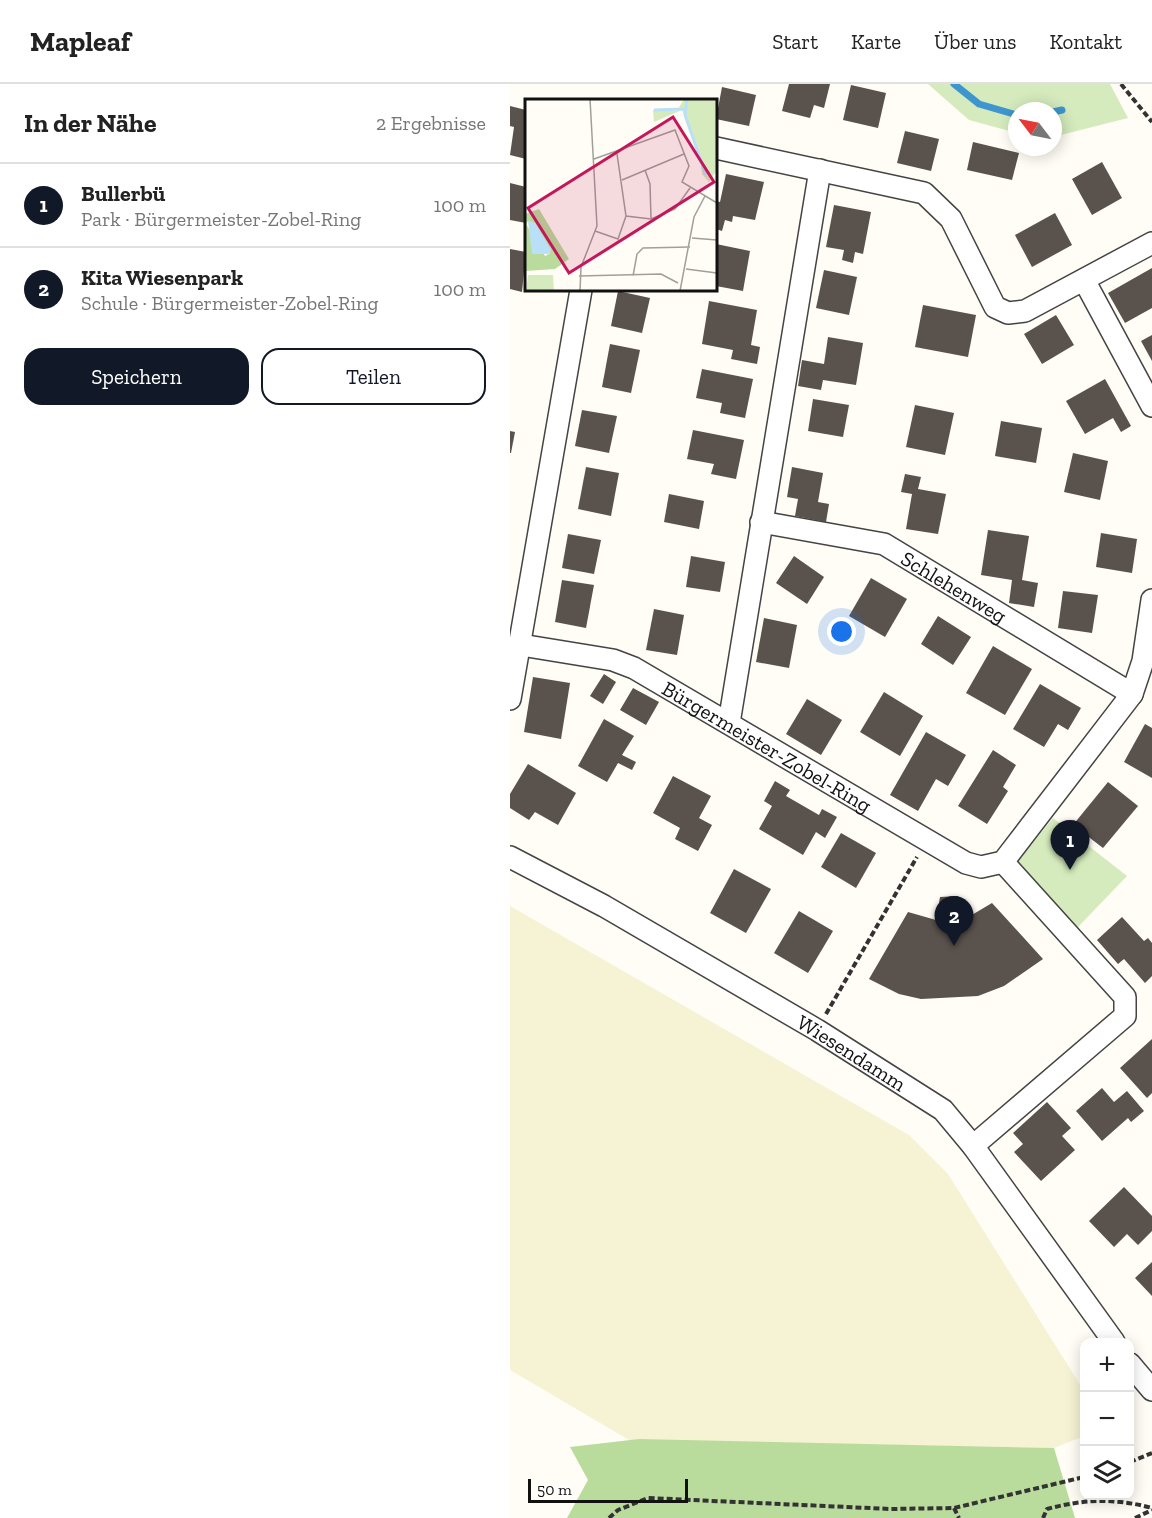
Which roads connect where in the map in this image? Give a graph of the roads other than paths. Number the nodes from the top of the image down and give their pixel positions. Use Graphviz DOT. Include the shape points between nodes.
graph roads {
  1 [pos="717,148"];
  2 [pos="820,170"];
  3 [pos="1152,243"];
  4 [pos="1084,280"];
  5 [pos="581,291"];
  6 [pos="1152,406"];
  7 [pos="761,522"];
  8 [pos="1152,600"];
  9 [pos="521,645"];
  10 [pos="1132,694"];
  11 [pos="510,699"];
  12 [pos="729,723"];
  13 [pos="510,857"];
  14 [pos="1003,862"];
  15 [pos="973,1146"];
  16 [pos="1111,1338"];
  17 [pos="1134,1369"];
  18 [pos="1152,1390"];
  1 -- 2 [label="street"];
  2 -- 4 [label="street" via="924,193 951,219 995,307 1008,313 1025,311"];
  2 -- 7 [label="street"];
  3 -- 4 [label="street"];
  4 -- 6 [label="street"];
  5 -- 9 [label="street"];
  7 -- 10 [label="street, Schlehenweg" via="884,544"];
  7 -- 12 [label="street"];
  8 -- 10 [label="street" via="1143,661"];
  9 -- 11 [label="street"];
  9 -- 12 [label="street, Bürgermeister-Zobel-Ring" via="613,660"];
  10 -- 14 [label="street"];
  12 -- 14 [label="street, Bürgermeister-Zobel-Ring" via="966,863 981,867"];
  13 -- 15 [label="street, Wiesendamm" via="604,906 817,1030 943,1110"];
  14 -- 15 [label="street" via="1125,997 1125,1016"];
  15 -- 16 [label="street, Wiesendamm"];
  17 -- 18 [label="street"];
}
